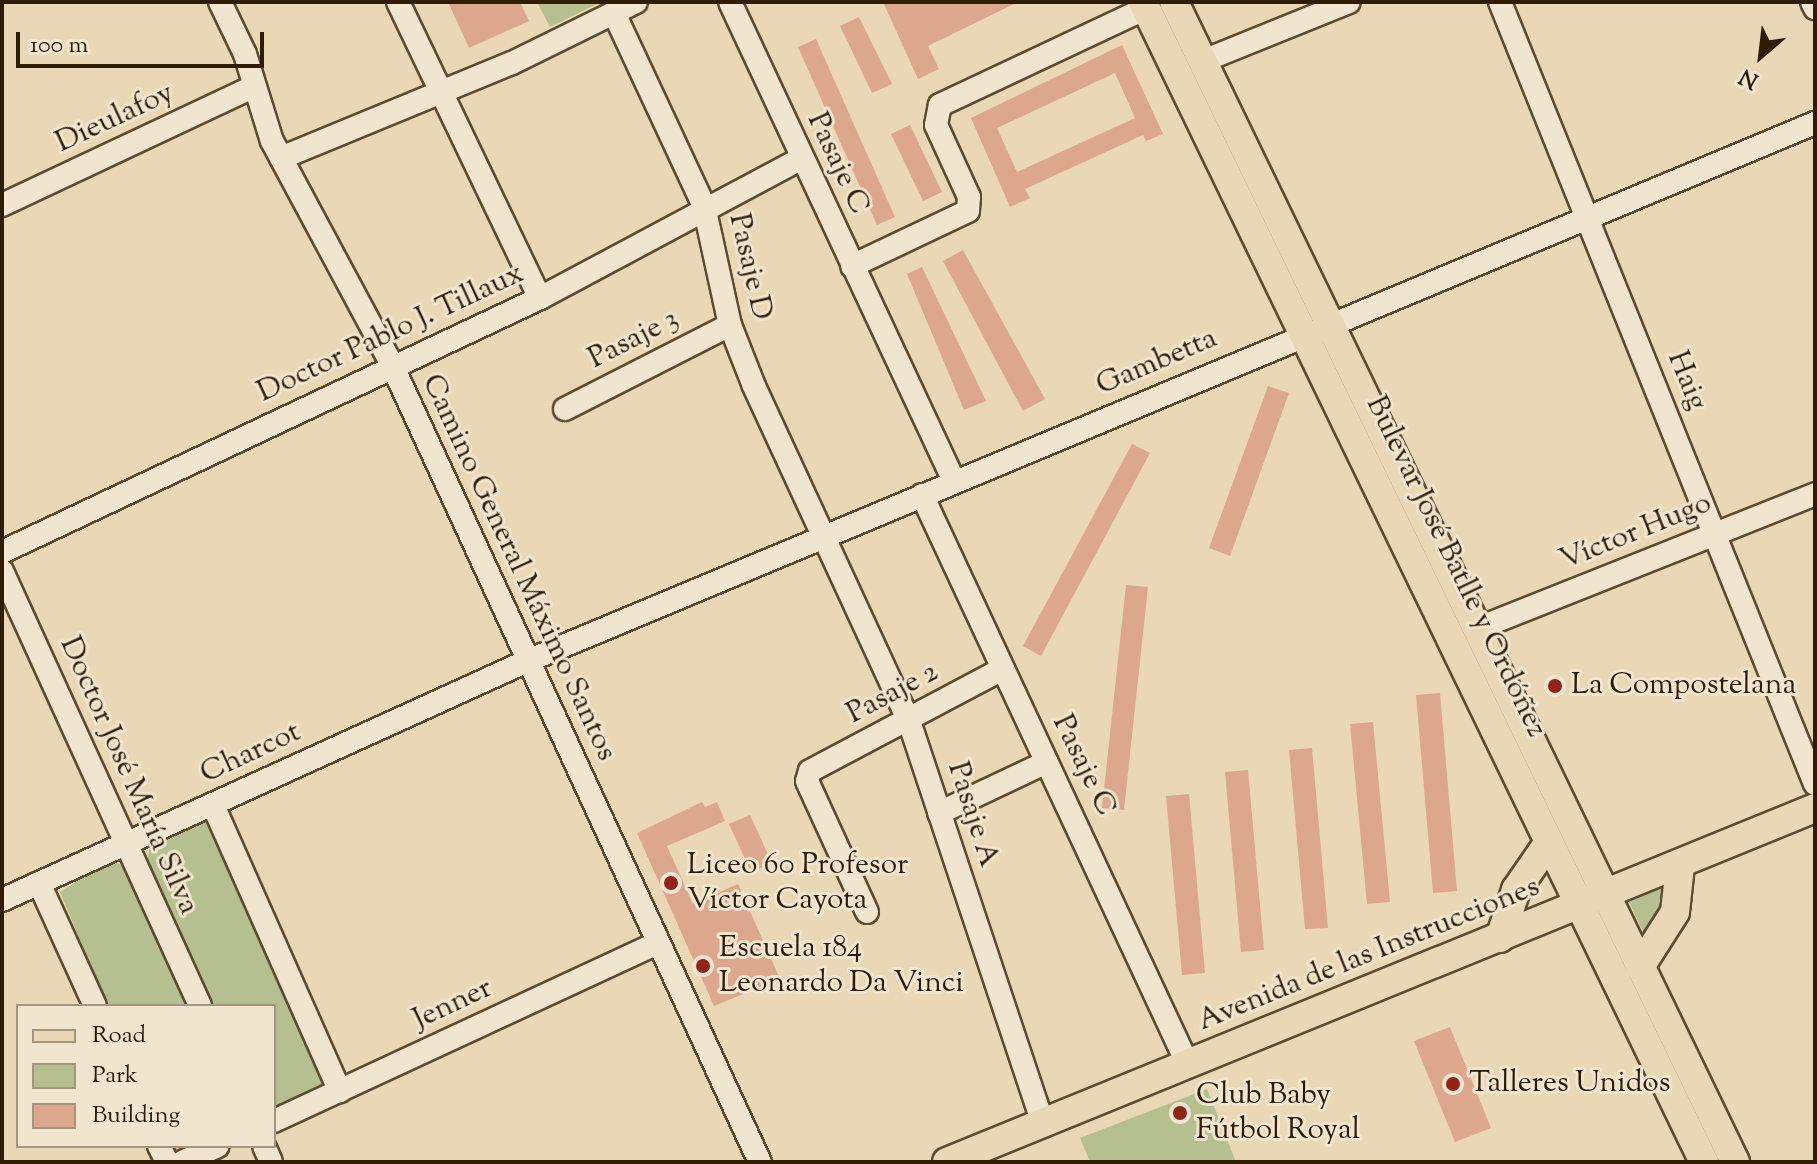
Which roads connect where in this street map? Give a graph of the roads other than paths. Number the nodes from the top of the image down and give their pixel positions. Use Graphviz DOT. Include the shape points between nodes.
graph roads {
  1 [pos="220,2"];
  2 [pos="398,2"];
  3 [pos="636,2"];
  4 [pos="730,2"];
  5 [pos="1174,2"];
  6 [pos="1349,2"];
  7 [pos="1500,2"];
  8 [pos="1812,2"];
  9 [pos="1144,5"];
  10 [pos="1815,8"];
  11 [pos="614,13"];
  12 [pos="1203,61"];
  13 [pos="253,87"];
  14 [pos="441,93"];
  15 [pos="1815,123"];
  16 [pos="281,158"];
  17 [pos="800,159"];
  18 [pos="2,205"];
  19 [pos="704,206"];
  20 [pos="1586,217"];
  21 [pos="852,266"];
  22 [pos="540,298"];
  23 [pos="1331,323"];
  24 [pos="730,325"];
  25 [pos="1305,334"];
  26 [pos="392,365"];
  27 [pos="565,409"];
  28 [pos="954,481"];
  29 [pos="1815,494"];
  30 [pos="922,495"];
  31 [pos="1716,534"];
  32 [pos="826,535"];
  33 [pos="2,552"];
  34 [pos="2,571"];
  35 [pos="1479,628"];
  36 [pos="525,662"];
  37 [pos="1003,669"];
  38 [pos="909,721"];
  39 [pos="1047,762"];
  40 [pos="1815,784"];
  41 [pos="213,805"];
  42 [pos="1815,808"];
  43 [pos="939,813"];
  44 [pos="1549,842"];
  45 [pos="126,844"];
  46 [pos="1680,866"];
  47 [pos="39,883"];
  48 [pos="2,900"];
  49 [pos="1593,901"];
  50 [pos="867,912"];
  51 [pos="1500,938"];
  52 [pos="657,943"];
  53 [pos="1640,967"];
  54 [pos="94,1004"];
  55 [pos="199,1004"];
  56 [pos="1188,1065"];
  57 [pos="340,1091"];
  58 [pos="276,1120"];
  59 [pos="1043,1123"];
  60 [pos="214,1148"];
  61 [pos="182,1162"];
  62 [pos="760,1162"];
  63 [pos="947,1162"];
  64 [pos="1704,1162"];
  65 [pos="1735,1162"];
  1 -- 13 [label="street, Camino General Máximo Santos"];
  2 -- 14 [label="street"];
  3 -- 11 [label="street"];
  4 -- 17 [label="street, Pasaje C"];
  5 -- 12 [label="main road, Bulevar José Batlle y Ordóñez"];
  6 -- 12 [label="street"];
  7 -- 20 [label="street, Haig"];
  8 -- 10 [label="street"];
  9 -- 21 [label="street" via="940,105 936,125 969,197 968,211"];
  9 -- 25 [label="main road, Bulevar José Batlle y Ordóñez"];
  11 -- 14 [label="street"];
  11 -- 19 [label="street, Pasaje D"];
  12 -- 23 [label="main road, Bulevar José Batlle y Ordóñez"];
  13 -- 16 [label="street, Camino General Máximo Santos"];
  13 -- 18 [label="street, Dieulafoy"];
  14 -- 16 [label="street"];
  14 -- 22 [label="street"];
  15 -- 20 [label="street, Gambetta"];
  16 -- 26 [label="street, Camino General Máximo Santos"];
  17 -- 19 [label="street, Doctor Pablo J. Tillaux"];
  17 -- 21 [label="street, Pasaje C"];
  19 -- 22 [label="street, Doctor Pablo J. Tillaux"];
  19 -- 24 [label="street, Pasaje D"];
  20 -- 23 [label="street, Gambetta"];
  20 -- 31 [label="street, Haig"];
  21 -- 28 [label="street, Pasaje C"];
  22 -- 26 [label="street, Doctor Pablo J. Tillaux"];
  23 -- 25 [label="street, Gambetta"];
  23 -- 35 [label="main road, Bulevar José Batlle y Ordóñez"];
  24 -- 27 [label="street, Pasaje 3"];
  24 -- 32 [label="street, Pasaje D" via="764,410"];
  25 -- 28 [label="street, Gambetta"];
  25 -- 44 [label="main road, Bulevar José Batlle y Ordóñez"];
  26 -- 33 [label="street, Doctor Pablo J. Tillaux"];
  26 -- 36 [label="street, Camino General Máximo Santos"];
  28 -- 30 [label="street, Gambetta"];
  29 -- 31 [label="street, Víctor Hugo"];
  30 -- 32 [label="street, Gambetta"];
  30 -- 37 [label="street, Pasaje C"];
  31 -- 35 [label="street, Víctor Hugo"];
  31 -- 40 [label="street, Haig"];
  32 -- 36 [label="street, Gambetta"];
  32 -- 38 [label="street, Pasaje A"];
  34 -- 45 [label="street, Doctor José María Silva"];
  35 -- 49 [label="main road, Bulevar José Batlle y Ordóñez"];
  36 -- 41 [label="street, Charcot"];
  36 -- 52 [label="street, Camino General Máximo Santos"];
  37 -- 38 [label="street, Pasaje 2"];
  37 -- 39 [label="street, Pasaje C"];
  38 -- 43 [label="street, Pasaje A"];
  38 -- 50 [label="street, Pasaje 2" via="810,771 807,781"];
  39 -- 43 [label="street"];
  39 -- 56 [label="street, Pasaje C"];
  41 -- 45 [label="street, Charcot"];
  41 -- 57 [label="street"];
  42 -- 46 [label="main road, Avenida de las Instrucciones"];
  43 -- 59 [label="street, Pasaje A"];
  44 -- 49 [label="main road, Bulevar José Batlle y Ordóñez"];
  44 -- 51 [label="main road" via="1516,890"];
  45 -- 47 [label="street, Charcot"];
  45 -- 55 [label="street, Doctor José María Silva"];
  46 -- 49 [label="main road, Avenida de las Instrucciones"];
  46 -- 53 [label="main road" via="1675,912"];
  47 -- 48 [label="street, Charcot"];
  47 -- 54 [label="street"];
  49 -- 51 [label="main road, Avenida de las Instrucciones"];
  49 -- 53 [label="main road, Bulevar José Batlle y Ordóñez"];
  49 -- 64 [label="main road, Bulevar José Batlle y Ordóñez"];
  51 -- 56 [label="main road, Avenida de las Instrucciones"];
  52 -- 57 [label="street, Jenner"];
  52 -- 62 [label="street, Camino General Máximo Santos"];
  53 -- 65 [label="main road, Bulevar José Batlle y Ordóñez"];
  56 -- 59 [label="main road, Avenida de las Instrucciones"];
  57 -- 58 [label="street, Jenner"];
  59 -- 63 [label="main road, Avenida de las Instrucciones"];
  60 -- 61 [label="street"];
}
